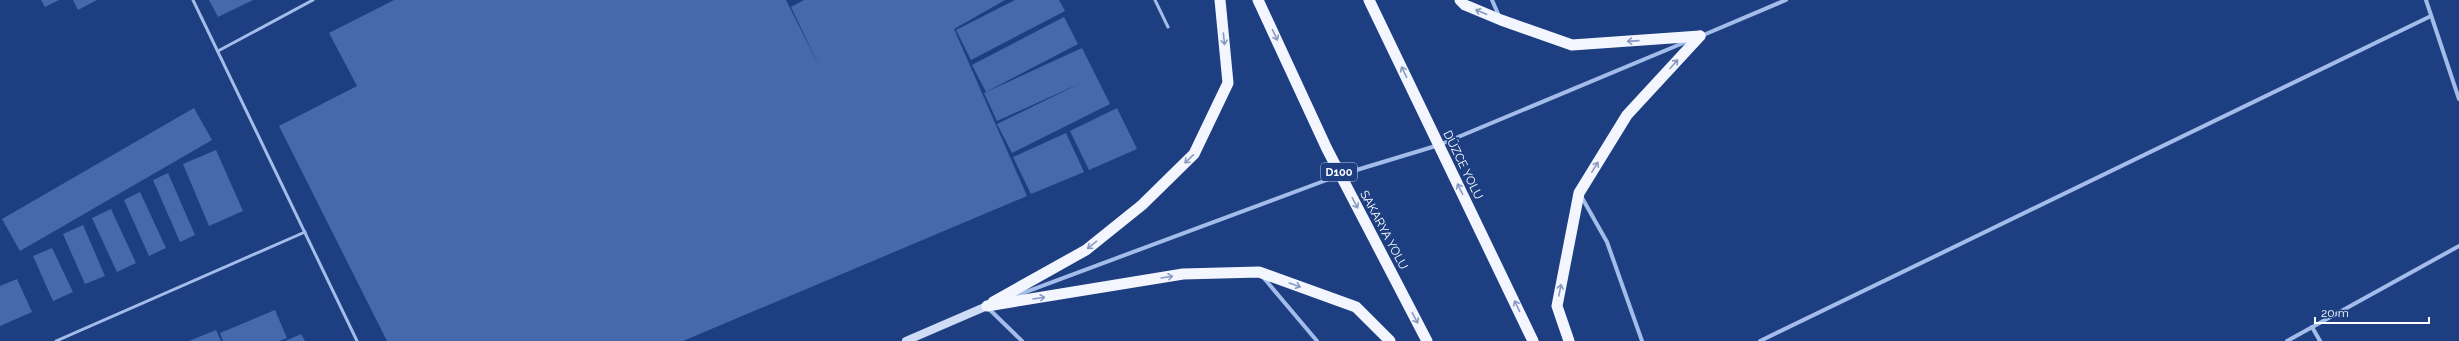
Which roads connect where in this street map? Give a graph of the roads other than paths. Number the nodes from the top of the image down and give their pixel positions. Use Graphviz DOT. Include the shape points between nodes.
graph roads {
  1 [pos="193,0"];
  2 [pos="313,0"];
  3 [pos="1155,0"];
  4 [pos="1220,0"];
  5 [pos="1258,0"];
  6 [pos="1370,0"];
  7 [pos="1460,0"];
  8 [pos="1492,0"];
  9 [pos="1786,0"];
  10 [pos="2426,0"];
  11 [pos="2431,16"];
  12 [pos="1501,20"];
  13 [pos="1168,27"];
  14 [pos="1700,36"];
  15 [pos="218,52"];
  16 [pos="2459,99"];
  17 [pos="1439,145"];
  18 [pos="1340,175"];
  19 [pos="1579,193"];
  20 [pos="305,232"];
  21 [pos="2459,246"];
  22 [pos="1259,272"];
  23 [pos="987,306"];
  24 [pos="2312,327"];
  25 [pos="56,341"];
  26 [pos="357,341"];
  27 [pos="906,341"];
  28 [pos="1022,341"];
  29 [pos="1317,341"];
  30 [pos="1390,341"];
  31 [pos="1427,341"];
  32 [pos="1534,341"];
  33 [pos="1569,341"];
  34 [pos="1642,341"];
  35 [pos="1760,341"];
  36 [pos="2287,341"];
  37 [pos="2320,341"];
  1 -- 15 [label="lane"];
  2 -- 15 [label="lane"];
  3 -- 13 [label="lane"];
  4 -- 23 [label="highway, one-way" via="1228,84 1194,154 1142,205 1086,250"];
  5 -- 18 [label="highway, SAKARYA YOLU / D100, one-way"];
  17 -- 6 [label="highway, DÜZCE YOLU, one-way"];
  12 -- 7 [label="highway, one-way" via="1465,5"];
  8 -- 12 [label="street"];
  9 -- 14 [label="street"];
  10 -- 11 [label="street"];
  11 -- 16 [label="street"];
  11 -- 35 [label="street"];
  14 -- 12 [label="highway, one-way" via="1572,45"];
  14 -- 17 [label="street"];
  19 -- 14 [label="highway, one-way" via="1628,115"];
  15 -- 20 [label="lane"];
  17 -- 18 [label="street"];
  32 -- 17 [label="highway, DÜZCE YOLU, one-way"];
  18 -- 23 [label="street"];
  18 -- 31 [label="highway, SAKARYA YOLU / D100, one-way"];
  33 -- 19 [label="highway, one-way" via="1557,306"];
  19 -- 34 [label="street" via="1607,242"];
  20 -- 25 [label="lane"];
  20 -- 26 [label="lane"];
  21 -- 24 [label="street"];
  23 -- 22 [label="highway, one-way" via="1183,274"];
  22 -- 29 [label="street"];
  22 -- 30 [label="highway, one-way" via="1356,307"];
  23 -- 27 [label="main road"];
  23 -- 28 [label="street"];
  24 -- 36 [label="street"];
  24 -- 37 [label="street"];
}
